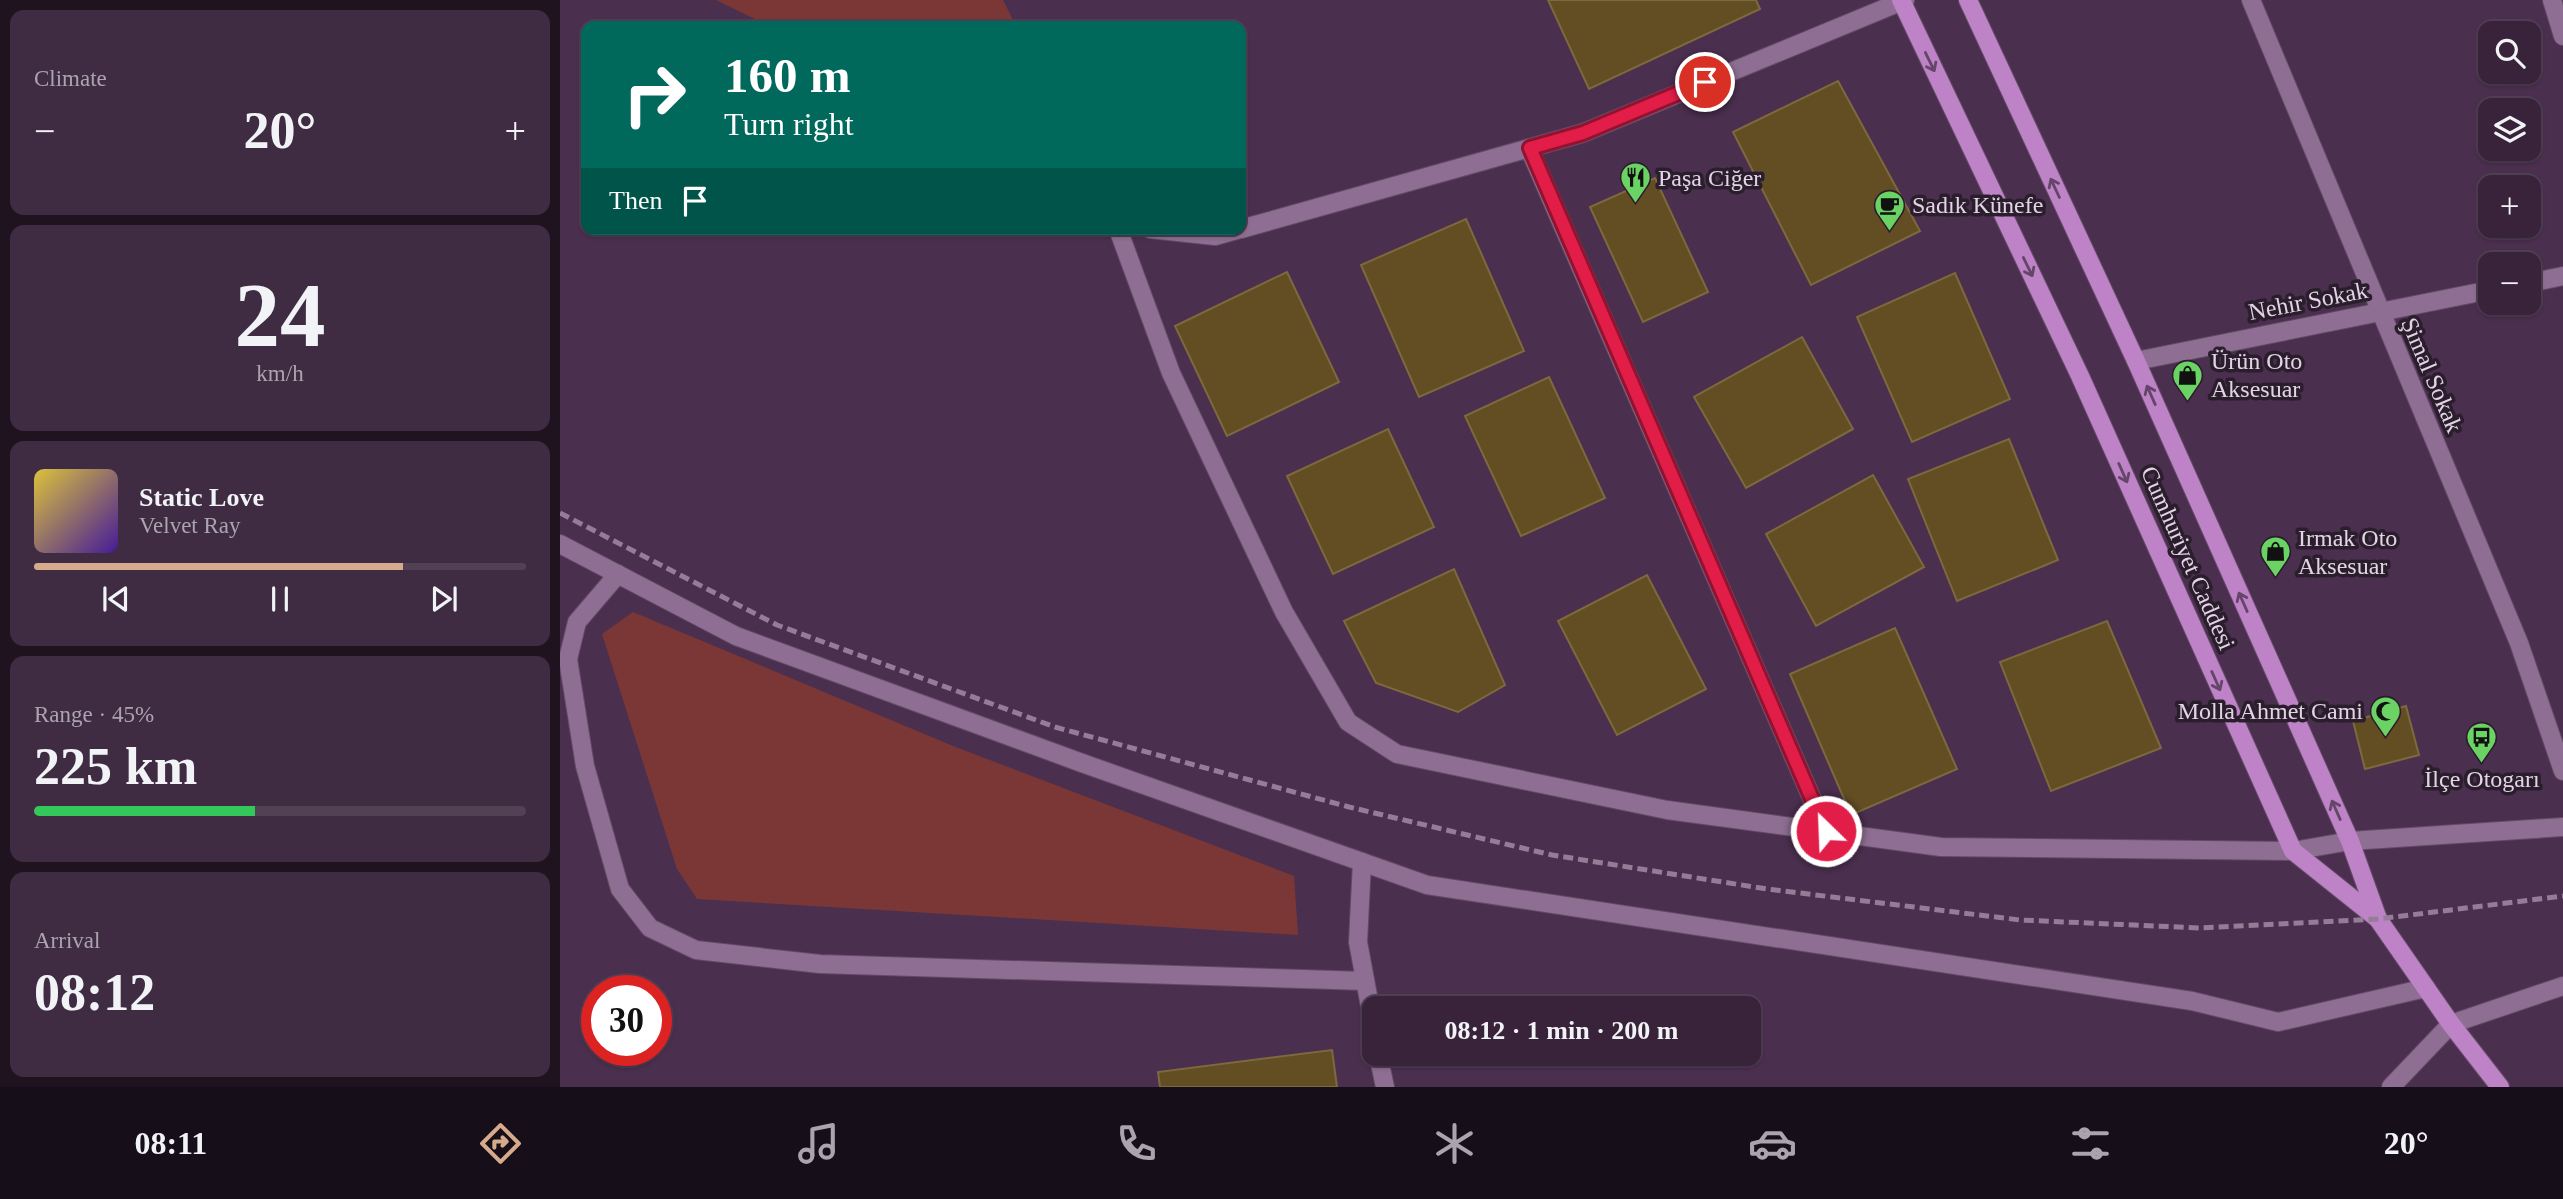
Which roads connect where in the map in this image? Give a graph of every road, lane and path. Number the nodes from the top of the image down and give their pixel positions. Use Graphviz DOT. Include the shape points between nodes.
graph roads {
  1 [pos="1902,0"];
  2 [pos="1968,0"];
  3 [pos="2250,0"];
  4 [pos="2552,0"];
  5 [pos="2563,36"];
  6 [pos="1530,148"];
  7 [pos="1246,227"];
  8 [pos="1120,235"];
  9 [pos="2563,276"];
  10 [pos="2541,281"];
  11 [pos="2478,292"];
  12 [pos="2379,312"];
  13 [pos="2136,361"];
  14 [pos="560,544"];
  15 [pos="618,574"];
  16 [pos="2563,771"];
  17 [pos="2563,827"];
  18 [pos="1826,831"];
  19 [pos="2350,841"];
  20 [pos="2294,851"];
  21 [pos="1362,862"];
  22 [pos="2378,919"];
  23 [pos="1365,981"];
  24 [pos="2563,986"];
  25 [pos="2426,988"];
  26 [pos="1368,996"];
  27 [pos="2451,1024"];
  28 [pos="1381,1066"];
  29 [pos="1385,1087"];
  30 [pos="2391,1087"];
  31 [pos="2500,1087"];
  1 -- 6 [label="street" via="1583,133"];
  1 -- 20 [label="main road, Cumhuriyet Caddesi, one-way" via="2080,376"];
  13 -- 2 [label="main road, one-way"];
  3 -- 12 [label="street, Şimal Sokak"];
  4 -- 5 [label="street"];
  6 -- 7 [label="street"];
  6 -- 18 [label="street"];
  8 -- 18 [label="street" via="1171,373 1284,612 1348,722 1397,754 1667,810"];
  9 -- 10 [label="street"];
  11 -- 12 [label="street, Nehir Sokak"];
  12 -- 13 [label="street, Nehir Sokak"];
  12 -- 16 [label="street, Şimal Sokak" via="2519,643"];
  19 -- 13 [label="main road, one-way"];
  14 -- 15 [label="street"];
  15 -- 21 [label="street" via="736,636"];
  15 -- 23 [label="street" via="577,622 568,659 585,766 620,889 650,928 696,950 820,964"];
  17 -- 19 [label="street"];
  18 -- 20 [label="street" via="1941,847"];
  19 -- 20 [label="street"];
  19 -- 22 [label="main road"];
  20 -- 22 [label="main road, Cumhuriyet Caddesi"];
  21 -- 23 [label="street" via="1358,942"];
  21 -- 25 [label="street" via="1427,885 2192,1001 2278,1022"];
  22 -- 25 [label="main road, Cumhuriyet Caddesi"];
  23 -- 26 [label="street"];
  24 -- 27 [label="street"];
  25 -- 27 [label="main road, Cumhuriyet Caddesi"];
  27 -- 30 [label="street"];
  27 -- 31 [label="main road, Cumhuriyet Caddesi"];
  28 -- 29 [label="street"];
}
